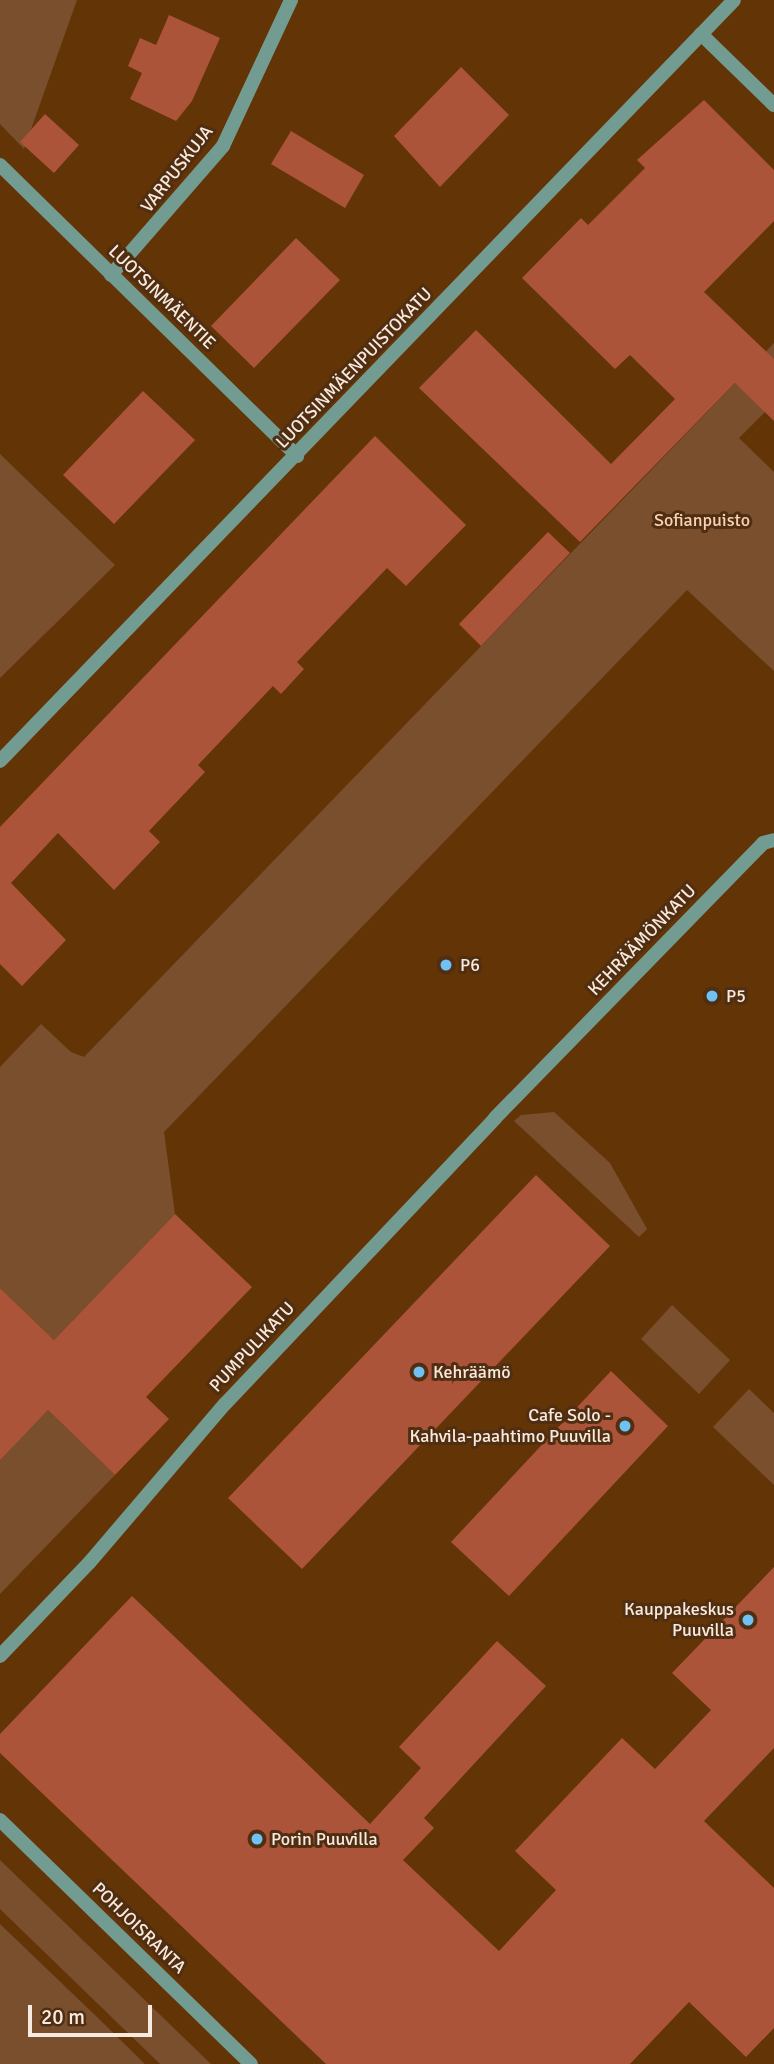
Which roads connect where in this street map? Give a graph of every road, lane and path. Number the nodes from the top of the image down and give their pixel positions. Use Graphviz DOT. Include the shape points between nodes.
graph roads {
  1 [pos="291,0"];
  2 [pos="734,0"];
  3 [pos="701,34"];
  4 [pos="774,105"];
  5 [pos="0,165"];
  6 [pos="111,275"];
  7 [pos="297,456"];
  8 [pos="0,761"];
  9 [pos="774,840"];
  10 [pos="540,1072"];
  11 [pos="0,1656"];
  12 [pos="0,1820"];
  13 [pos="251,2064"];
  1 -- 6 [label="street, VARPUSKUJA" via="223,146"];
  2 -- 3 [label="street, LUOTSINMÄENPUISTOKATU"];
  3 -- 4 [label="street"];
  3 -- 7 [label="street, LUOTSINMÄENPUISTOKATU"];
  5 -- 6 [label="street, LUOTSINMÄENTIE"];
  6 -- 7 [label="street, LUOTSINMÄENTIE"];
  7 -- 8 [label="street, LUOTSINMÄENPUISTOKATU"];
  9 -- 10 [label="street, KEHRÄÄMÖNKATU" via="763,844"];
  10 -- 11 [label="street, PUMPULIKATU" via="225,1404 89,1563"];
  12 -- 13 [label="street, POHJOISRANTA"];
}
